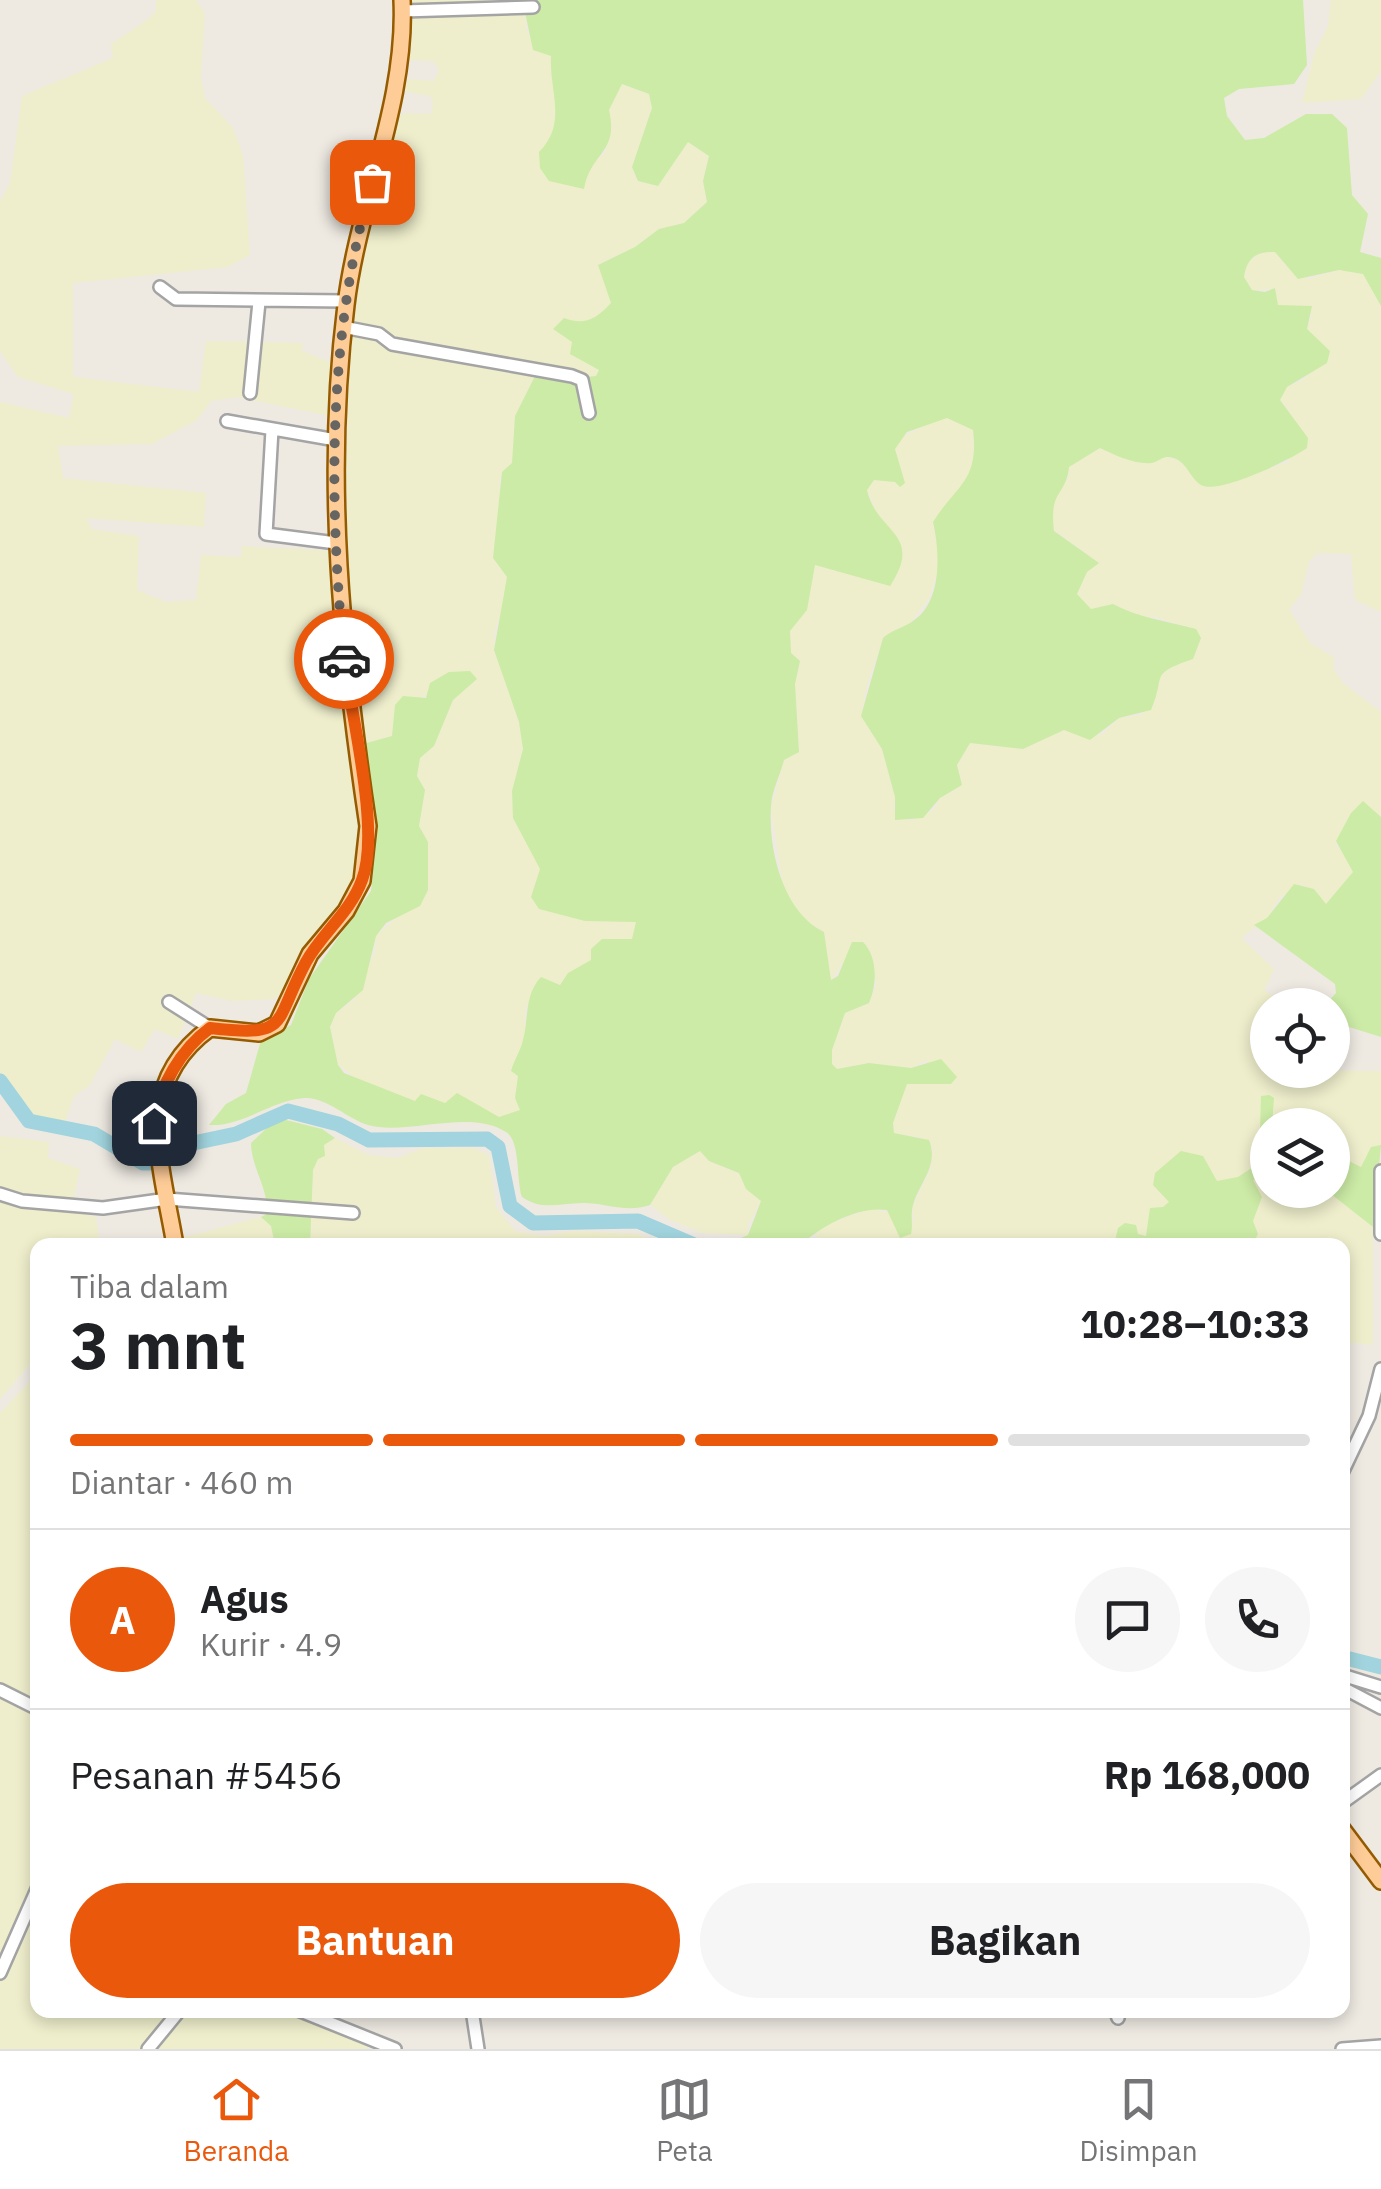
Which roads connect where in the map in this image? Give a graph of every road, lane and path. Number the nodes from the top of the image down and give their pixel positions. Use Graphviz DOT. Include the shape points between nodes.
graph roads {
  1 [pos="403,5"];
  2 [pos="533,7"];
  3 [pos="160,287"];
  4 [pos="346,301"];
  5 [pos="260,302"];
  6 [pos="343,326"];
  7 [pos="250,394"];
  8 [pos="589,413"];
  9 [pos="226,422"];
  10 [pos="272,430"];
  11 [pos="336,440"];
  12 [pos="336,543"];
  13 [pos="169,1002"];
  14 [pos="210,1028"];
  15 [pos="1381,1171"];
  16 [pos="0,1194"];
  17 [pos="167,1197"];
  18 [pos="353,1213"];
  19 [pos="1381,1234"];
  20 [pos="175,1238"];
  21 [pos="1381,1370"];
  22 [pos="1350,1457"];
  23 [pos="1350,1678"];
  24 [pos="1381,1688"];
  25 [pos="0,1690"];
  26 [pos="1350,1692"];
  27 [pos="30,1704"];
  28 [pos="1381,1708"];
  29 [pos="1381,1776"];
  30 [pos="1350,1797"];
  31 [pos="1350,1839"];
  32 [pos="1381,1881"];
  33 [pos="30,1904"];
  34 [pos="0,1973"];
  35 [pos="173,2018"];
  36 [pos="318,2018"];
  37 [pos="473,2018"];
  38 [pos="1381,2046"];
  39 [pos="148,2049"];
  40 [pos="395,2049"];
  41 [pos="478,2049"];
  42 [pos="1342,2049"];
  1 -- 2 [label="street"];
  1 -- 4 [label="main road" via="386,126"];
  3 -- 5 [label="street" via="176,299"];
  4 -- 5 [label="street"];
  4 -- 6 [label="main road"];
  5 -- 7 [label="street"];
  6 -- 8 [label="street" via="392,344 572,376 582,380"];
  6 -- 11 [label="main road"];
  9 -- 10 [label="street"];
  10 -- 11 [label="street"];
  10 -- 12 [label="street" via="266,534"];
  11 -- 12 [label="main road"];
  12 -- 14 [label="main road" via="368,854 355,896 310,954 277,1024 258,1033"];
  13 -- 14 [label="street"];
  14 -- 17 [label="main road" via="185,1050 156,1112"];
  15 -- 19 [label="street"];
  16 -- 17 [label="street" via="103,1208"];
  17 -- 18 [label="street"];
  17 -- 20 [label="main road"];
  21 -- 22 [label="street" via="1370,1416"];
  23 -- 24 [label="street"];
  25 -- 27 [label="street"];
  26 -- 28 [label="street"];
  29 -- 30 [label="street"];
  31 -- 32 [label="main road"];
  33 -- 34 [label="street"];
  35 -- 39 [label="street"];
  36 -- 40 [label="street"];
  37 -- 41 [label="street"];
  38 -- 42 [label="street"];
}
